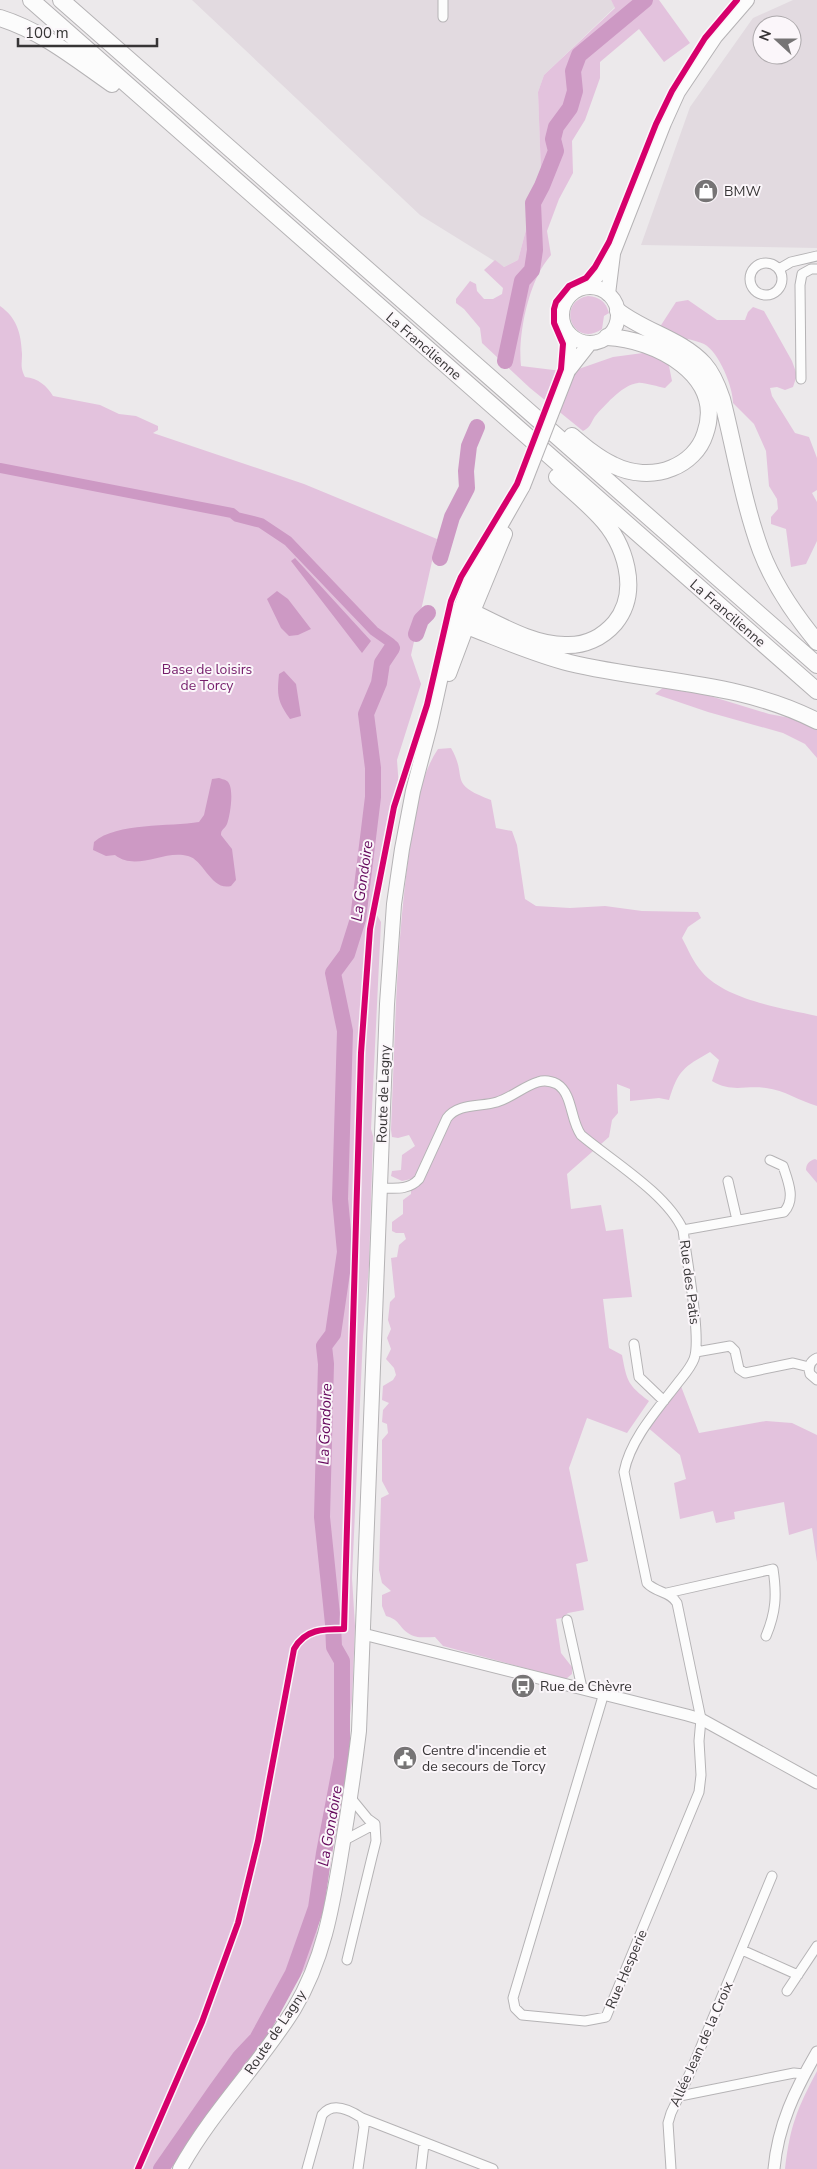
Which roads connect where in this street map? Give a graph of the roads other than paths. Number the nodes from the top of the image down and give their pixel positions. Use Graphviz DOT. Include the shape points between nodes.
graph roads {
  1 [pos="31,0"];
  2 [pos="443,0"];
  3 [pos="746,0"];
  4 [pos="64,1"];
  5 [pos="443,17"];
  6 [pos="0,18"];
  7 [pos="137,94"];
  8 [pos="613,253"];
  9 [pos="817,256"];
  10 [pos="817,269"];
  11 [pos="779,270"];
  12 [pos="589,287"];
  13 [pos="608,294"];
  14 [pos="618,311"];
  15 [pos="570,335"];
  16 [pos="607,337"];
  17 [pos="590,343"];
  18 [pos="568,371"];
  19 [pos="801,379"];
  20 [pos="503,415"];
  21 [pos="534,417"];
  22 [pos="523,486"];
  23 [pos="469,619"];
  24 [pos="817,642"];
  25 [pos="817,666"];
  26 [pos="817,690"];
  27 [pos="817,721"];
  28 [pos="430,726"];
  29 [pos="770,1160"];
  30 [pos="728,1180"];
  31 [pos="379,1188"];
  32 [pos="737,1220"];
  33 [pos="683,1230"];
  34 [pos="634,1344"];
  35 [pos="696,1352"];
  36 [pos="817,1353"];
  37 [pos="817,1358"];
  38 [pos="809,1367"];
  39 [pos="817,1380"];
  40 [pos="664,1400"];
  41 [pos="667,1593"];
  42 [pos="566,1620"];
  43 [pos="363,1634"];
  44 [pos="766,1636"];
  45 [pos="582,1688"];
  46 [pos="604,1693"];
  47 [pos="701,1719"];
  48 [pos="817,1782"];
  49 [pos="350,1797"];
  50 [pos="375,1824"];
  51 [pos="343,1841"];
  52 [pos="772,1876"];
  53 [pos="817,1946"];
  54 [pos="742,1950"];
  55 [pos="347,1960"];
  56 [pos="798,1975"];
  57 [pos="787,1991"];
  58 [pos="817,2052"];
  59 [pos="804,2074"];
  60 [pos="680,2096"];
  61 [pos="362,2118"];
  62 [pos="424,2144"];
  63 [pos="180,2169"];
  64 [pos="307,2169"];
  65 [pos="358,2169"];
  66 [pos="420,2169"];
  67 [pos="493,2169"];
  68 [pos="671,2169"];
  69 [pos="774,2169"];
  1 -- 7 [label="highway, La Francilienne"];
  2 -- 5 [label="street"];
  3 -- 8 [label="main road" via="715,37 678,92"];
  4 -- 21 [label="highway, La Francilienne"];
  6 -- 7 [label="highway" via="37,33 119,89"];
  7 -- 20 [label="highway, La Francilienne"];
  8 -- 12 [label="main road"];
  8 -- 13 [label="main road"];
  9 -- 11 [label="street" via="791,262"];
  10 -- 19 [label="street" via="802,274 800,285"];
  12 -- 13 [label="main road" via="599,288"];
  12 -- 15 [label="main road" via="573,292 563,306 563,324"];
  13 -- 14 [label="main road"];
  14 -- 16 [label="main road" via="616,326"];
  14 -- 24 [label="highway" via="687,350 706,366 716,382 762,552 787,604"];
  15 -- 17 [label="main road" via="578,341"];
  15 -- 18 [label="main road"];
  16 -- 17 [label="main road"];
  16 -- 21 [label="highway" via="634,341 662,351 690,370 698,380 706,398 709,417 704,436 691,456 663,472 637,472 600,458 557,423"];
  17 -- 18 [label="main road"];
  18 -- 22 [label="main road, bridge"];
  20 -- 23 [label="highway" via="510,435 600,517 613,534 626,563 628,591 622,612 611,628 600,637 579,644 564,646 538,641"];
  20 -- 26 [label="highway, La Francilienne"];
  21 -- 25 [label="highway, La Francilienne"];
  22 -- 23 [label="main road" via="518,505"];
  22 -- 28 [label="main road" via="481,560 463,601 445,658"];
  23 -- 27 [label="highway" via="532,651 571,663 728,689 781,704"];
  23 -- 28 [label="main road"];
  28 -- 31 [label="main road, Route de Lagny" via="408,810 394,904"];
  29 -- 32 [label="street" via="783,1166 791,1196 789,1205 784,1212"];
  30 -- 32 [label="street"];
  31 -- 33 [label="street, Rue des Patis" via="410,1187 419,1179 447,1118 454,1110 498,1102 536,1082 551,1082 563,1089 576,1129 665,1204"];
  31 -- 43 [label="main road, Route de Lagny"];
  32 -- 33 [label="street"];
  33 -- 35 [label="street, Rue des Patis"];
  34 -- 40 [label="street" via="639,1377"];
  35 -- 38 [label="street" via="730,1346 735,1351 739,1368 745,1373 793,1362"];
  35 -- 40 [label="street, Rue des Patis" via="689,1368"];
  36 -- 37 [label="street"];
  37 -- 38 [label="street"];
  38 -- 39 [label="street" via="810,1374"];
  40 -- 41 [label="street, Rue des Patis" via="633,1447 624,1472 644,1576 650,1586"];
  41 -- 44 [label="street" via="773,1569 774,1616"];
  41 -- 47 [label="street, Rue des Patis" via="677,1604"];
  42 -- 45 [label="street"];
  43 -- 45 [label="street"];
  43 -- 49 [label="main road, Route de Lagny" via="359,1731"];
  45 -- 46 [label="street"];
  46 -- 47 [label="street"];
  46 -- 47 [label="street, Rue Hesperie" via="513,1998 514,2008 522,2015 586,2021 606,2017 697,1802 701,1776"];
  47 -- 48 [label="street"];
  49 -- 50 [label="street"];
  49 -- 51 [label="main road, Route de Lagny"];
  50 -- 51 [label="street"];
  50 -- 55 [label="street" via="376,1841"];
  51 -- 63 [label="main road, Route de Lagny" via="326,1935 310,1979 294,2009"];
  52 -- 54 [label="street, Allée Jean de la Croix"];
  53 -- 56 [label="street"];
  54 -- 56 [label="street"];
  54 -- 60 [label="street, Allée Jean de la Croix"];
  56 -- 57 [label="street"];
  58 -- 59 [label="street"];
  59 -- 60 [label="street" via="794,2073"];
  59 -- 69 [label="street" via="784,2118"];
  60 -- 68 [label="street, Allée Jean de la Croix" via="668,2123"];
  61 -- 62 [label="street"];
  61 -- 64 [label="street" via="334,2107 326,2111 320,2121"];
  61 -- 65 [label="street" via="364,2127"];
  62 -- 66 [label="street"];
  62 -- 67 [label="street"];
}
